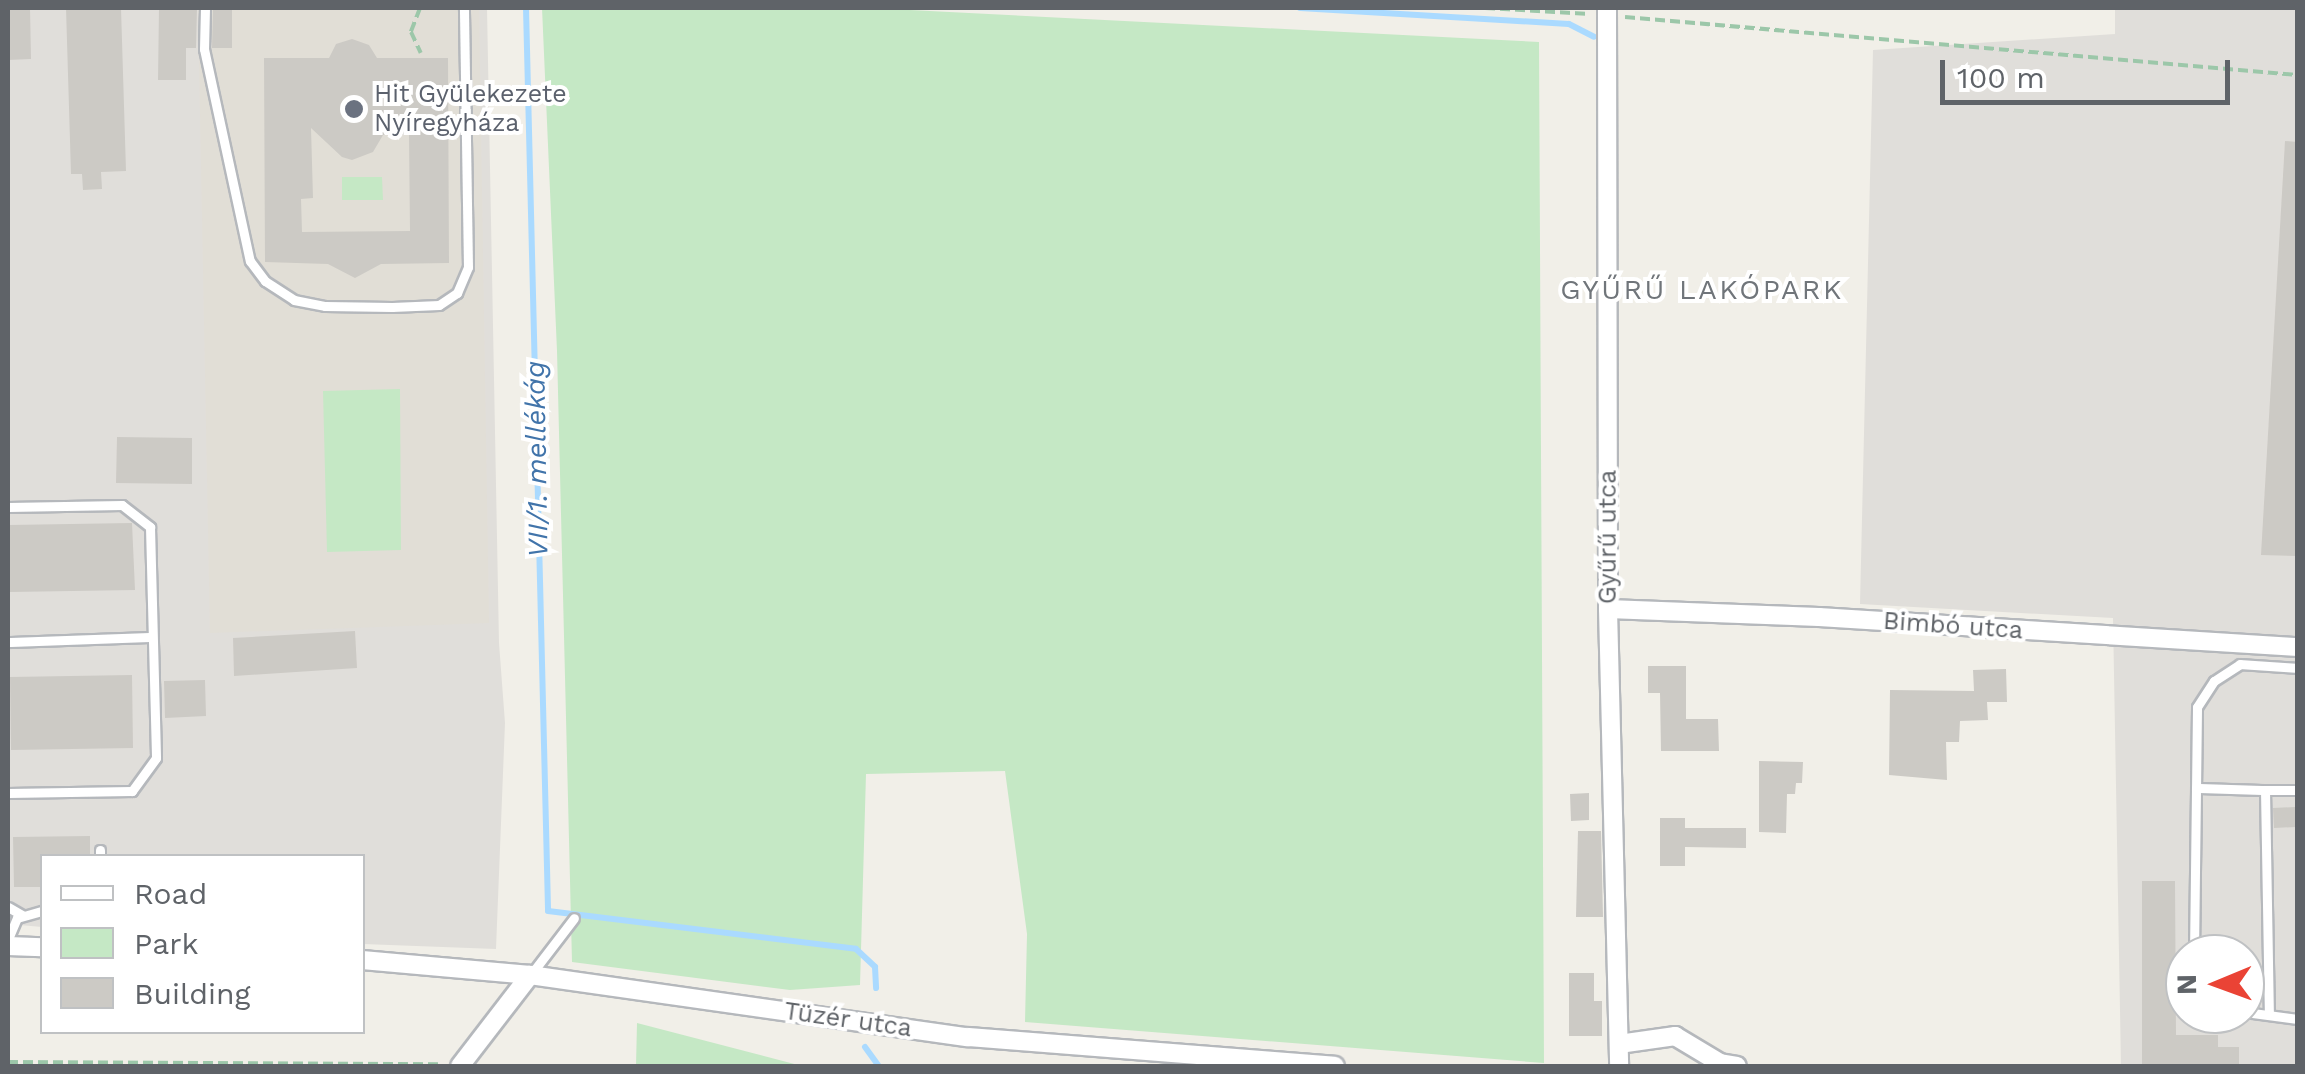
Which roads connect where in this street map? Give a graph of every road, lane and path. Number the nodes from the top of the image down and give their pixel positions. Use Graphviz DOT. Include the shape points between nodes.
graph roads {
  1 [pos="204,8"];
  2 [pos="420,8"];
  3 [pos="464,8"];
  4 [pos="1485,8"];
  5 [pos="1607,11"];
  6 [pos="421,53"];
  7 [pos="2298,75"];
  8 [pos="8,507"];
  9 [pos="1608,609"];
  10 [pos="152,637"];
  11 [pos="8,642"];
  12 [pos="2298,647"];
  13 [pos="2298,668"];
  14 [pos="2196,788"];
  15 [pos="2265,790"];
  16 [pos="2298,790"];
  17 [pos="8,793"];
  18 [pos="8,907"];
  19 [pos="40,911"];
  20 [pos="22,915"];
  21 [pos="574,918"];
  22 [pos="2194,934"];
  23 [pos="8,942"];
  24 [pos="40,946"];
  25 [pos="365,960"];
  26 [pos="530,975"];
  27 [pos="2265,1015"];
  28 [pos="2268,1015"];
  29 [pos="2298,1018"];
  30 [pos="1618,1044"];
  31 [pos="8,1062"];
  32 [pos="461,1065"];
  33 [pos="1335,1066"];
  34 [pos="1619,1066"];
  35 [pos="1736,1066"];
  1 -- 3 [label="lane" via="204,49 250,261 265,281 294,300 392,308 439,305 457,293 468,267"];
  2 -- 6 [label="path" via="411,32"];
  4 -- 5 [label="path"];
  5 -- 7 [label="path"];
  5 -- 9 [label="street, Gyűrű utca"];
  8 -- 10 [label="lane" via="134,510 150,526"];
  9 -- 12 [label="street, Bimbó utca"];
  9 -- 30 [label="street, Gyűrű utca"];
  10 -- 11 [label="lane"];
  10 -- 17 [label="lane" via="156,758 148,775 132,791"];
  13 -- 14 [label="lane" via="2240,664 2214,680 2197,707"];
  14 -- 15 [label="lane"];
  14 -- 22 [label="lane"];
  15 -- 16 [label="lane"];
  15 -- 28 [label="lane"];
  18 -- 20 [label="lane"];
  19 -- 20 [label="lane"];
  20 -- 23 [label="lane"];
  21 -- 26 [label="lane"];
  23 -- 24 [label="street"];
  25 -- 26 [label="street, Tüzér utca"];
  26 -- 32 [label="street"];
  26 -- 33 [label="street, Tüzér utca" via="968,1037"];
  27 -- 28 [label="lane"];
  28 -- 29 [label="lane"];
  30 -- 34 [label="street, Gyűrű utca"];
  30 -- 35 [label="street" via="1674,1036"];
  31 -- 32 [label="path"];
}
